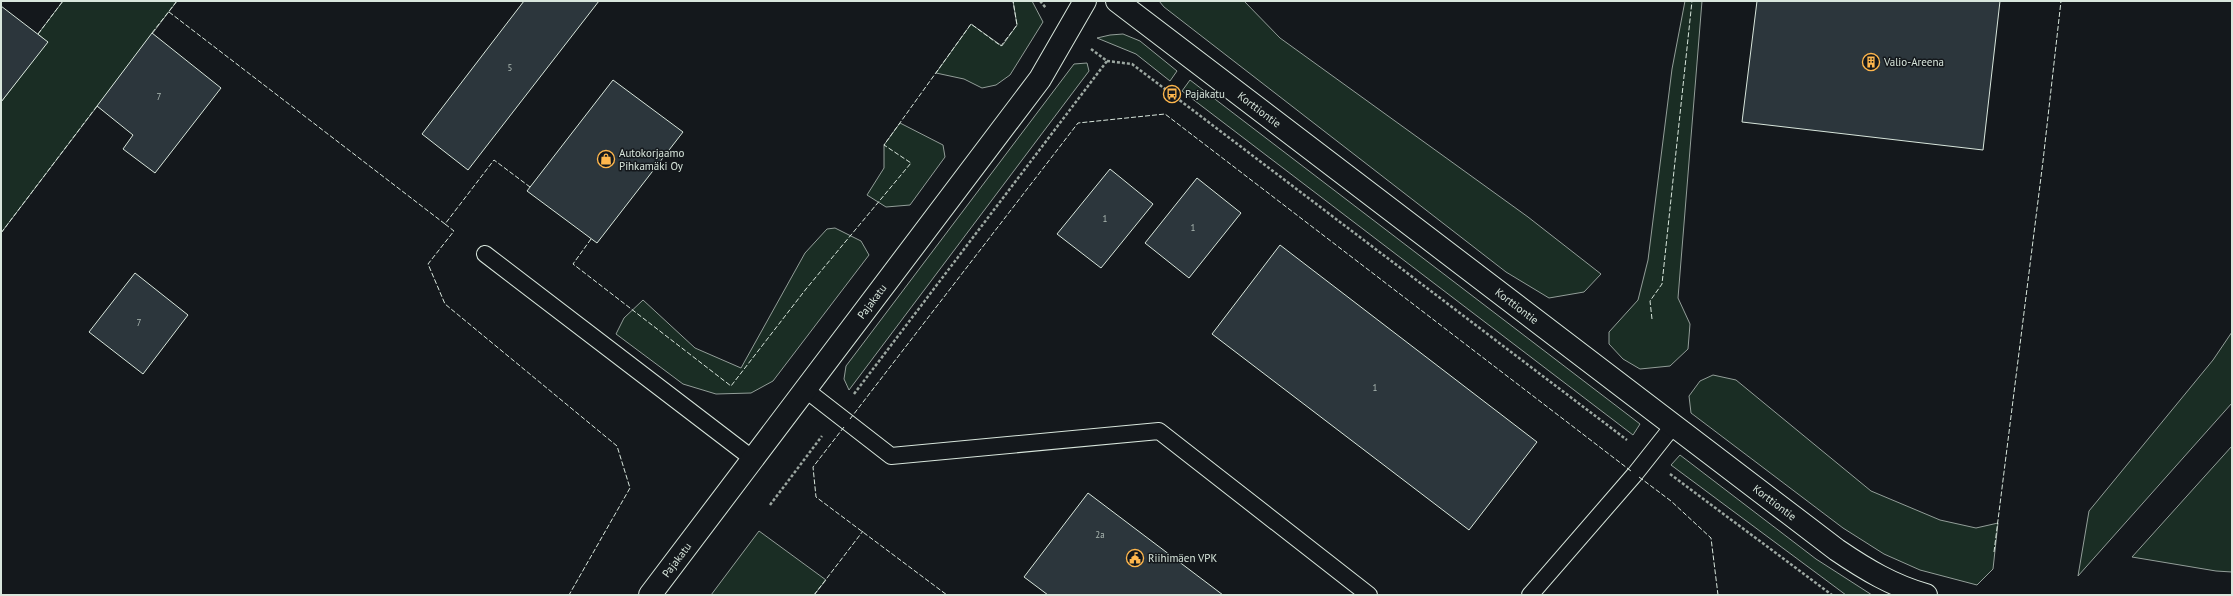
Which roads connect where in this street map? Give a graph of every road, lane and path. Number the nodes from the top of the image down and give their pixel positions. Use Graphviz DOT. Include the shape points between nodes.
graph roads {
  1 [pos="1040,1"];
  2 [pos="1085,1"];
  3 [pos="1117,1"];
  4 [pos="1069,30"];
  5 [pos="1107,62"];
  6 [pos="485,254"];
  7 [pos="806,390"];
  8 [pos="838,416"];
  9 [pos="1673,426"];
  10 [pos="1649,457"];
  11 [pos="753,460"];
  12 [pos="770,505"];
  13 [pos="650,595"];
  14 [pos="1369,595"];
  15 [pos="1530,595"];
  16 [pos="1832,595"];
  17 [pos="1926,595"];
  1 -- 4 [label="path"];
  2 -- 4 [label="street, Pajakatu"];
  3 -- 9 [label="street, Korttiontie"];
  4 -- 5 [label="path"];
  4 -- 7 [label="street, Pajakatu" via="1040,79"];
  5 -- 8 [label="path"];
  5 -- 10 [label="path" via="1132,64"];
  6 -- 11 [label="lane"];
  7 -- 8 [label="lane"];
  7 -- 11 [label="street, Pajakatu"];
  8 -- 12 [label="path"];
  8 -- 14 [label="lane" via="891,456 1159,431"];
  9 -- 10 [label="lane"];
  9 -- 17 [label="street, Korttiontie" via="1837,550 1873,574 1906,590"];
  10 -- 15 [label="lane"];
  10 -- 16 [label="path"];
  11 -- 13 [label="street, Pajakatu"];
}
